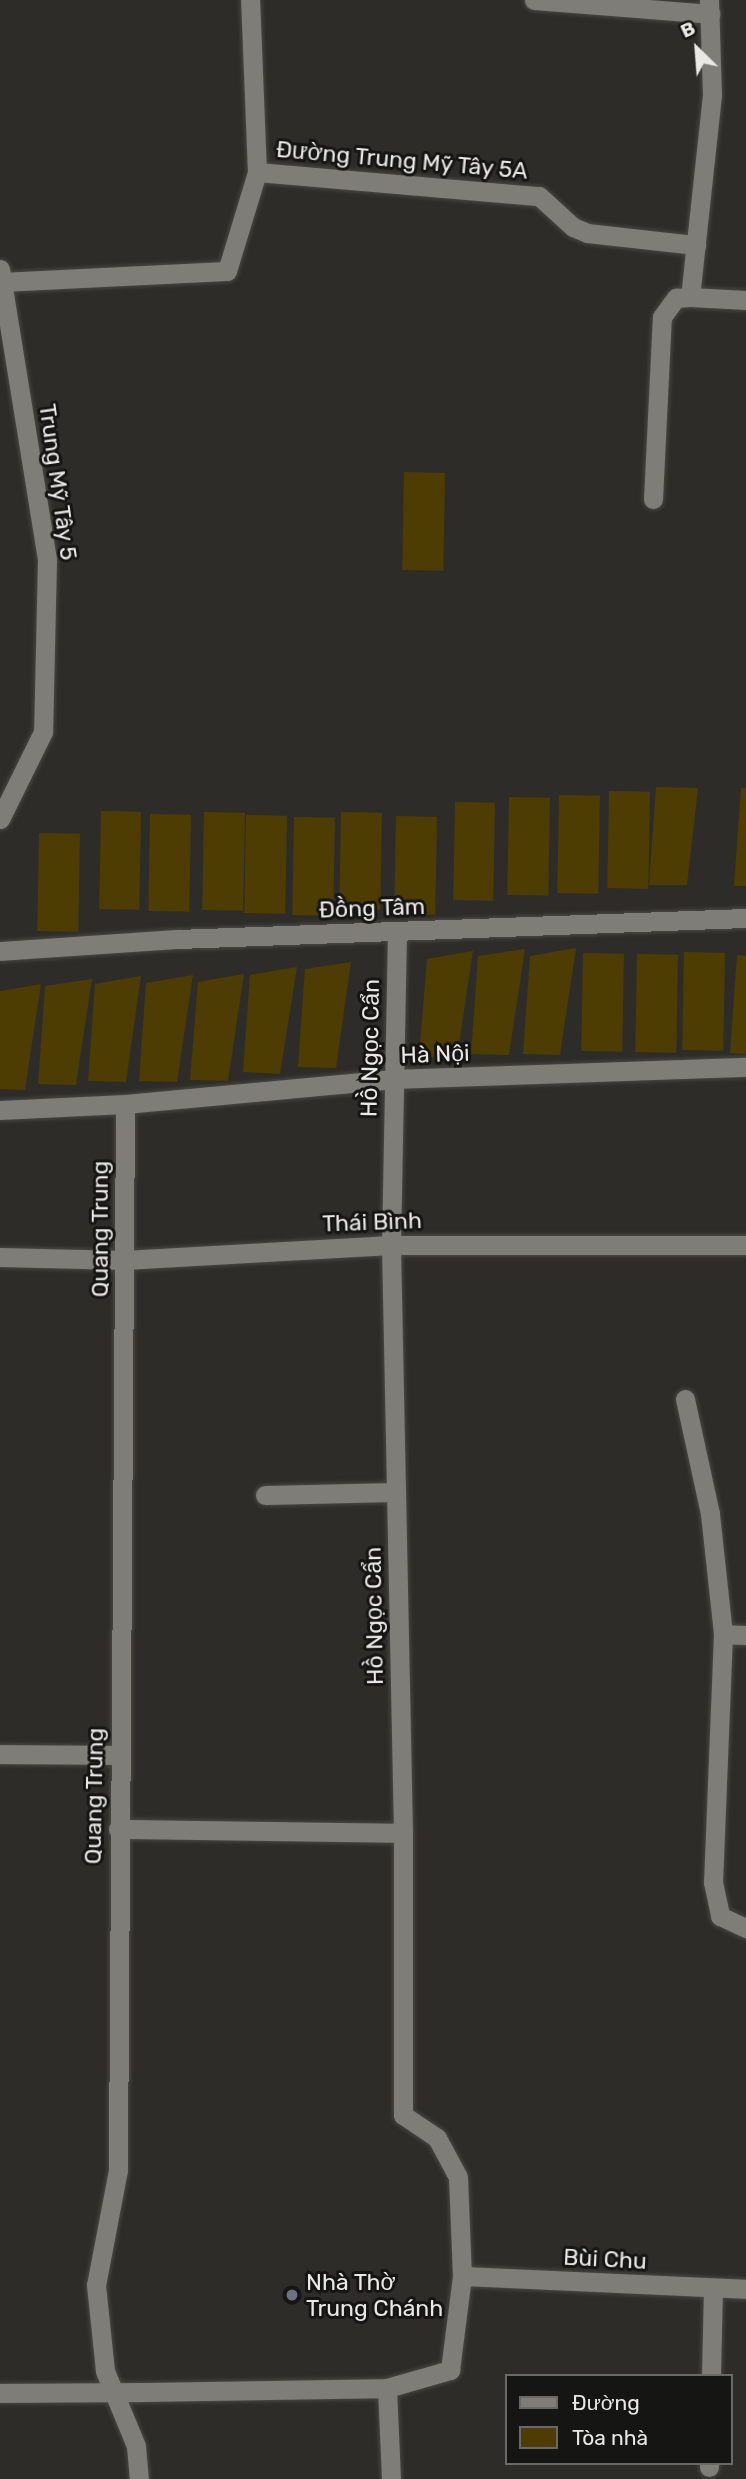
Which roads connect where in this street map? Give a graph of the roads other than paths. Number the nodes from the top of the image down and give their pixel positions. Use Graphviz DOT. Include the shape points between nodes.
graph roads {
  1 [pos="250,0"];
  2 [pos="534,0"];
  3 [pos="709,7"];
  4 [pos="257,173"];
  5 [pos="696,245"];
  6 [pos="1,278"];
  7 [pos="690,297"];
  8 [pos="746,300"];
  9 [pos="653,499"];
  10 [pos="0,819"];
  11 [pos="746,918"];
  12 [pos="397,932"];
  13 [pos="0,951"];
  14 [pos="746,1067"];
  15 [pos="394,1079"];
  16 [pos="125,1104"];
  17 [pos="0,1110"];
  18 [pos="391,1245"];
  19 [pos="746,1245"];
  20 [pos="0,1257"];
  21 [pos="124,1260"];
  22 [pos="685,1399"];
  23 [pos="396,1492"];
  24 [pos="265,1495"];
  25 [pos="723,1634"];
  26 [pos="746,1636"];
  27 [pos="0,1754"];
  28 [pos="119,1755"];
  29 [pos="118,1829"];
  30 [pos="403,1833"];
  31 [pos="746,1928"];
  32 [pos="462,2276"];
  33 [pos="713,2289"];
  34 [pos="746,2289"];
  35 [pos="711,2374"];
  36 [pos="387,2388"];
  37 [pos="0,2393"];
  38 [pos="112,2394"];
  39 [pos="139,2479"];
  40 [pos="391,2479"];
  1 -- 4 [label="street"];
  2 -- 3 [label="street"];
  3 -- 5 [label="street" via="712,94"];
  4 -- 5 [label="street, Đường Trung Mỹ Tây 5A" via="539,196 573,228 587,233"];
  4 -- 6 [label="street" via="227,271"];
  5 -- 7 [label="street"];
  6 -- 10 [label="street, Trung Mỹ Tây 5" via="47,560 43,732"];
  7 -- 8 [label="street"];
  7 -- 9 [label="street" via="676,298 662,317"];
  11 -- 12 [label="street, Đồng Tâm"];
  12 -- 13 [label="street, Đồng Tâm"];
  12 -- 15 [label="street, Hồ Ngọc Cẩn"];
  14 -- 15 [label="street, Hà Nội"];
  15 -- 16 [label="street, Hà Nội"];
  15 -- 18 [label="street, Hồ Ngọc Cẩn"];
  16 -- 17 [label="street, Hà Nội"];
  16 -- 21 [label="street, Quang Trung"];
  18 -- 19 [label="street, Thái Bình"];
  18 -- 21 [label="street, Thái Bình"];
  18 -- 23 [label="street, Hồ Ngọc Cẩn"];
  20 -- 21 [label="street, Thái Bình"];
  21 -- 28 [label="street, Quang Trung"];
  22 -- 25 [label="street" via="710,1514"];
  23 -- 24 [label="street"];
  23 -- 30 [label="street, Hồ Ngọc Cẩn"];
  25 -- 26 [label="street"];
  25 -- 31 [label="street" via="713,1882 720,1916"];
  27 -- 28 [label="street"];
  28 -- 29 [label="street, Quang Trung"];
  29 -- 30 [label="street"];
  29 -- 38 [label="street, Quang Trung" via="118,2170 96,2285 105,2371"];
  30 -- 32 [label="street, Hồ Ngọc Cẩn" via="403,2115 437,2138 458,2177"];
  32 -- 33 [label="street, Bùi Chu"];
  32 -- 36 [label="street" via="450,2370"];
  33 -- 34 [label="street, Bùi Chu"];
  33 -- 35 [label="street"];
  36 -- 38 [label="street"];
  36 -- 40 [label="street"];
  37 -- 38 [label="street"];
  38 -- 39 [label="street, Quang Trung" via="136,2446"];
}
